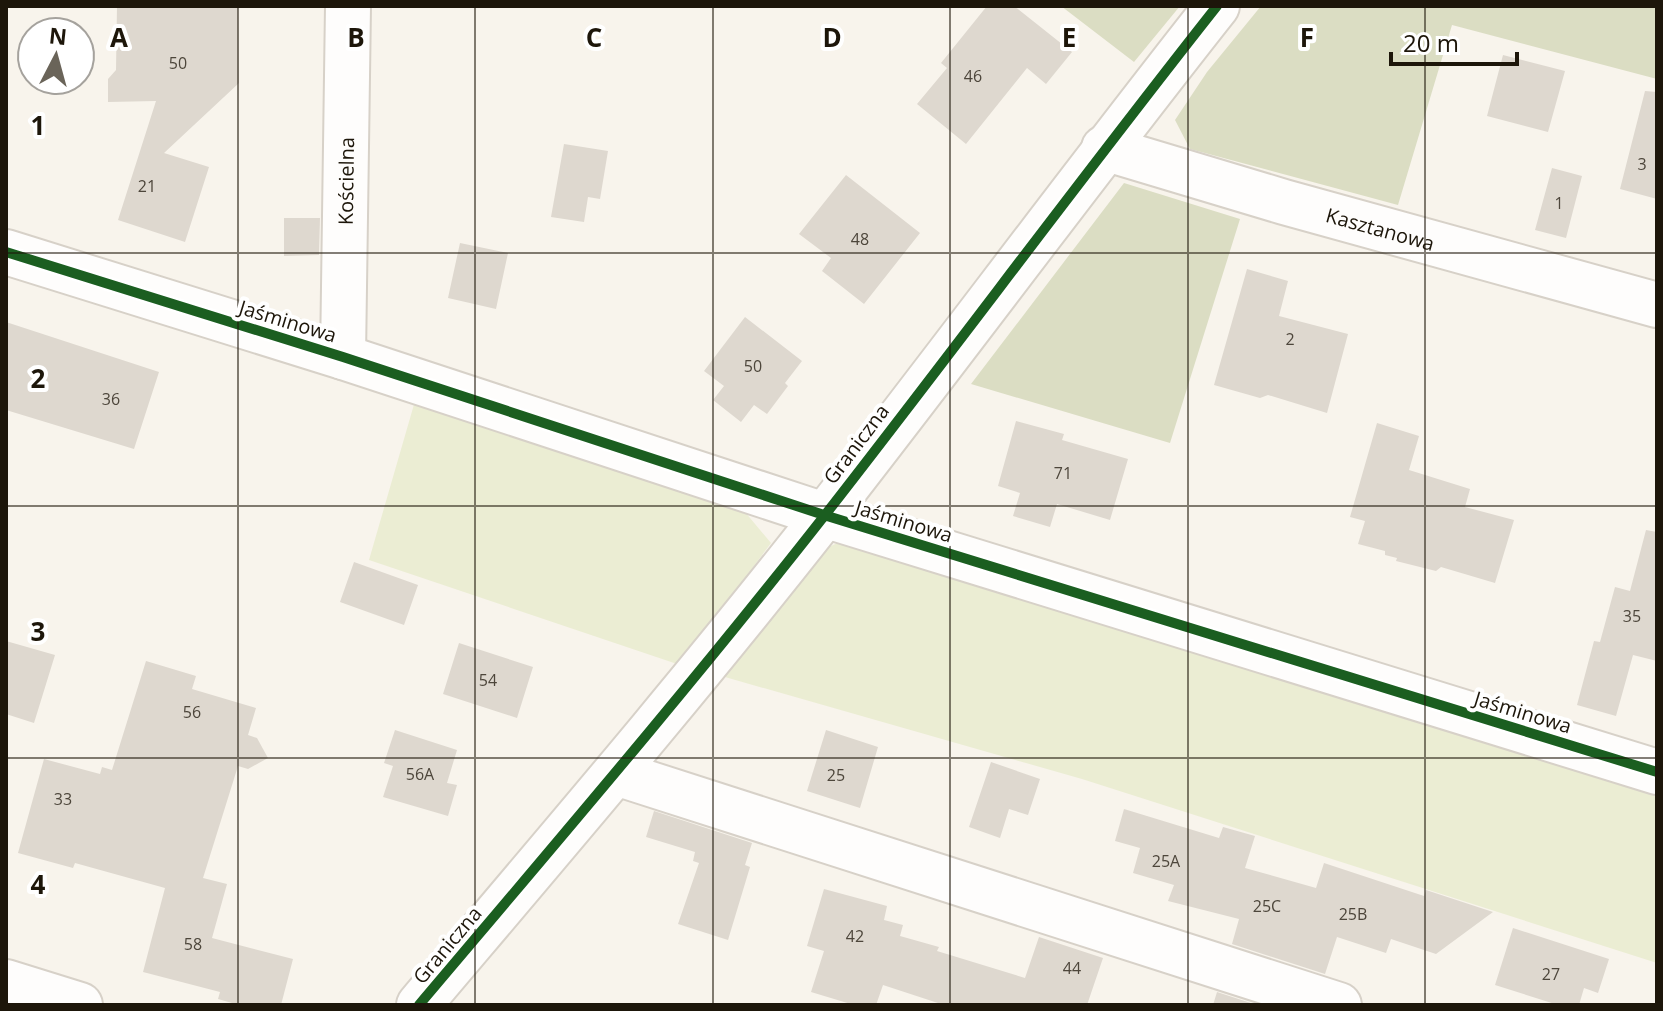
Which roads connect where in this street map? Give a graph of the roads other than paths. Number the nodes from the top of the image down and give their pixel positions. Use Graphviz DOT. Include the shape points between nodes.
graph roads {
  1 [pos="348,6"];
  2 [pos="1217,6"];
  3 [pos="1104,148"];
  4 [pos="6,252"];
  5 [pos="1657,305"];
  6 [pos="343,357"];
  7 [pos="824,515"];
  8 [pos="1657,772"];
  9 [pos="616,773"];
  10 [pos="6,982"];
  11 [pos="80,1005"];
  12 [pos="419,1005"];
  13 [pos="1339,1005"];
  1 -- 6 [label="street, Kościelna"];
  2 -- 3 [label="street, Graniczna"];
  3 -- 5 [label="street, Kasztanowa"];
  3 -- 7 [label="street, Graniczna"];
  4 -- 6 [label="street, Jaśminowa"];
  6 -- 7 [label="street, Jaśminowa"];
  7 -- 8 [label="street, Jaśminowa"];
  7 -- 9 [label="street, Graniczna"];
  9 -- 12 [label="street, Graniczna"];
  9 -- 13 [label="street"];
  10 -- 11 [label="street"];
}
